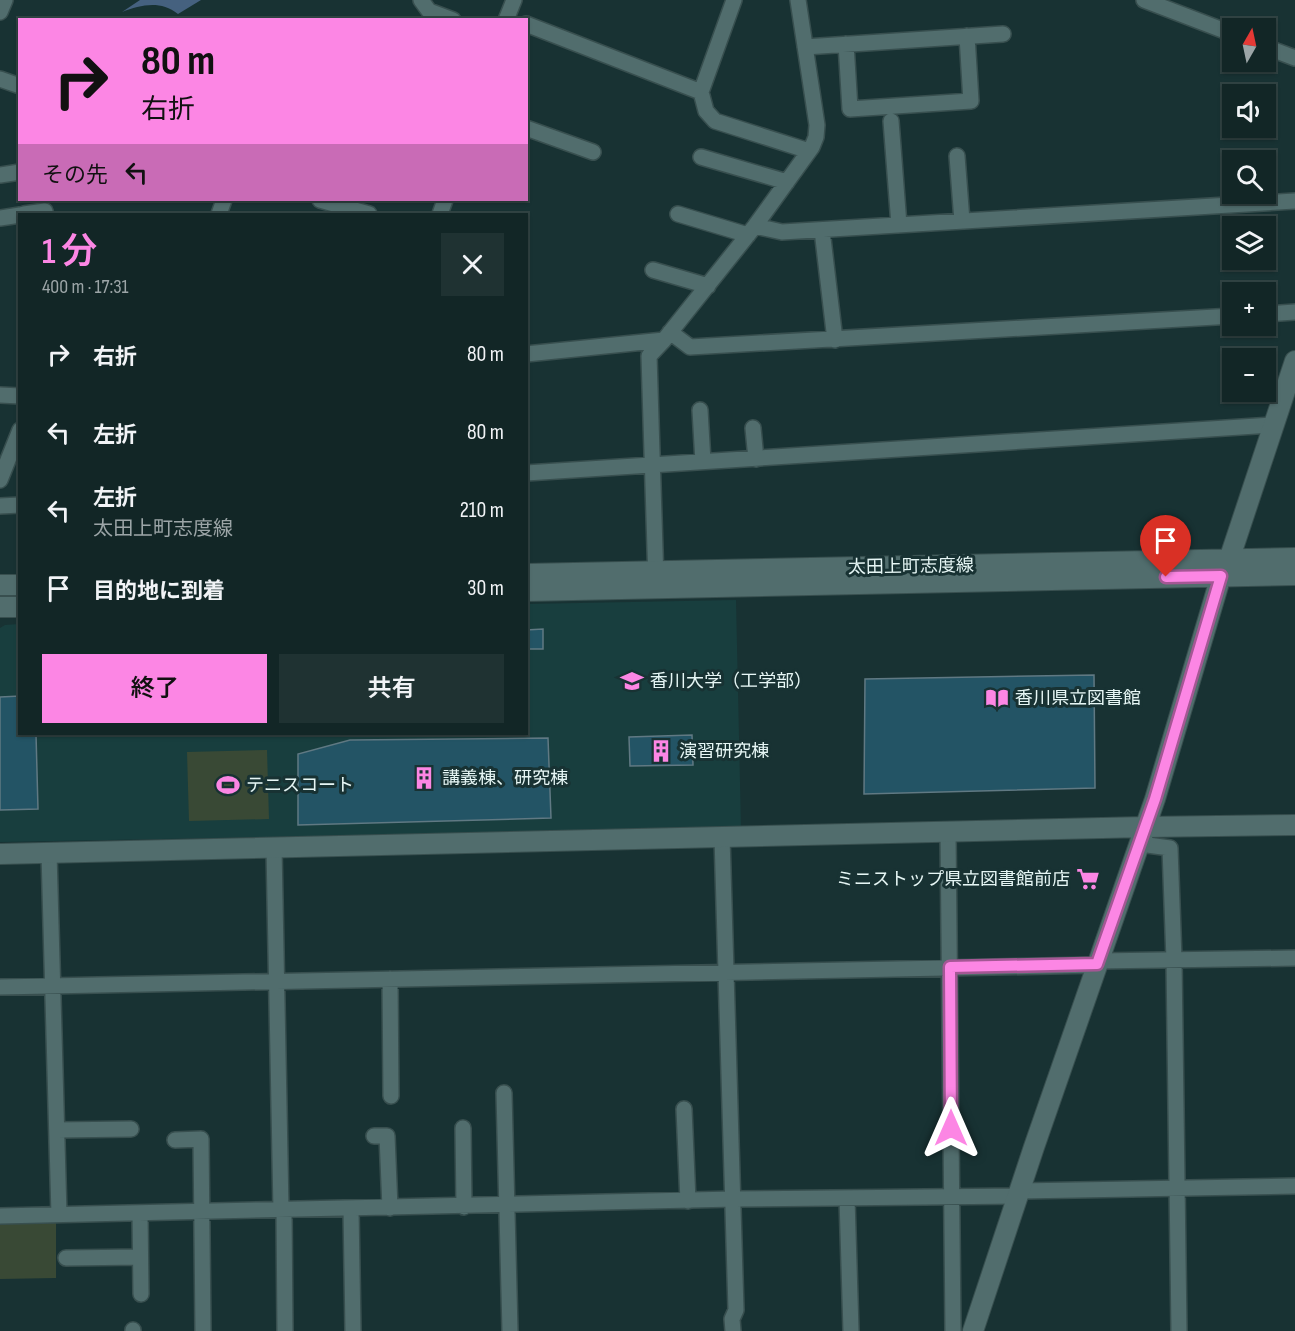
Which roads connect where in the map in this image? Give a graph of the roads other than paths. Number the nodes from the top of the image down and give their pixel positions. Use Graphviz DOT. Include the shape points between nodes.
graph roads {
  1 [pos="5,0"];
  2 [pos="514,0"];
  3 [pos="734,0"];
  4 [pos="798,0"];
  5 [pos="1144,0"];
  6 [pos="1170,5"];
  7 [pos="425,10"];
  8 [pos="0,12"];
  9 [pos="447,18"];
  10 [pos="509,18"];
  11 [pos="528,25"];
  12 [pos="1222,29"];
  13 [pos="1003,34"];
  14 [pos="967,36"];
  15 [pos="846,44"];
  16 [pos="805,47"];
  17 [pos="1276,51"];
  18 [pos="1295,58"];
  19 [pos="0,79"];
  20 [pos="18,85"];
  21 [pos="701,92"];
  22 [pos="891,121"];
  23 [pos="528,129"];
  24 [pos="809,151"];
  25 [pos="593,152"];
  26 [pos="957,156"];
  27 [pos="701,157"];
  28 [pos="18,172"];
  29 [pos="0,175"];
  30 [pos="787,182"];
  31 [pos="324,201"];
  32 [pos="1295,201"];
  33 [pos="45,208"];
  34 [pos="29,213"];
  35 [pos="366,213"];
  36 [pos="678,214"];
  37 [pos="18,216"];
  38 [pos="0,218"];
  39 [pos="962,221"];
  40 [pos="899,225"];
  41 [pos="822,230"];
  42 [pos="751,231"];
  43 [pos="653,270"];
  44 [pos="708,286"];
  45 [pos="1295,312"];
  46 [pos="1276,313"];
  47 [pos="1222,317"];
  48 [pos="667,336"];
  49 [pos="835,340"];
  50 [pos="528,354"];
  51 [pos="1295,361"];
  52 [pos="0,395"];
  53 [pos="18,396"];
  54 [pos="700,410"];
  55 [pos="1273,425"];
  56 [pos="753,428"];
  57 [pos="18,435"];
  58 [pos="756,459"];
  59 [pos="703,462"];
  60 [pos="651,466"];
  61 [pos="528,474"];
  62 [pos="0,480"];
  63 [pos="18,505"];
  64 [pos="0,507"];
  65 [pos="1295,558"];
  66 [pos="1225,568"];
  67 [pos="528,574"];
  68 [pos="1295,575"];
  69 [pos="656,580"];
  70 [pos="0,585"];
  71 [pos="18,585"];
  72 [pos="528,591"];
  73 [pos="0,607"];
  74 [pos="18,607"];
  75 [pos="1295,825"];
  76 [pos="948,831"];
  77 [pos="1142,835"];
  78 [pos="722,837"];
  79 [pos="274,848"];
  80 [pos="49,853"];
  81 [pos="0,854"];
  82 [pos="1295,958"];
  83 [pos="1174,960"];
  84 [pos="1098,963"];
  85 [pos="950,967"];
  86 [pos="726,971"];
  87 [pos="390,979"];
  88 [pos="276,982"];
  89 [pos="54,986"];
  90 [pos="0,987"];
  91 [pos="504,1093"];
  92 [pos="392,1096"];
  93 [pos="684,1109"];
  94 [pos="463,1128"];
  95 [pos="131,1129"];
  96 [pos="57,1130"];
  97 [pos="374,1136"];
  98 [pos="175,1140"];
  99 [pos="1295,1186"];
  100 [pos="1176,1188"];
  101 [pos="1020,1193"];
  102 [pos="951,1197"];
  103 [pos="734,1199"];
  104 [pos="847,1199"];
  105 [pos="688,1201"];
  106 [pos="506,1206"];
  107 [pos="464,1207"];
  108 [pos="390,1208"];
  109 [pos="351,1209"];
  110 [pos="282,1210"];
  111 [pos="201,1212"];
  112 [pos="140,1213"];
  113 [pos="59,1215"];
  114 [pos="0,1216"];
  115 [pos="140,1257"];
  116 [pos="66,1258"];
  117 [pos="141,1294"];
  118 [pos="203,1331"];
  119 [pos="285,1331"];
  120 [pos="353,1331"];
  121 [pos="510,1331"];
  122 [pos="733,1331"];
  123 [pos="851,1331"];
  124 [pos="953,1331"];
  125 [pos="973,1331"];
  126 [pos="1179,1331"];
  1 -- 8 [label="street"];
  2 -- 10 [label="street"];
  3 -- 21 [label="street"];
  4 -- 16 [label="street"];
  5 -- 6 [label="street"];
  6 -- 12 [label="street"];
  7 -- 9 [label="street"];
  11 -- 21 [label="street"];
  13 -- 14 [label="street"];
  14 -- 15 [label="street"];
  14 -- 15 [label="street" via="971,101 949,103 850,109"];
  15 -- 16 [label="street"];
  16 -- 24 [label="street" via="817,125"];
  17 -- 18 [label="street"];
  19 -- 20 [label="street"];
  21 -- 24 [label="street" via="706,111 715,121"];
  22 -- 40 [label="street"];
  23 -- 25 [label="street"];
  24 -- 30 [label="street"];
  26 -- 39 [label="street"];
  27 -- 30 [label="street"];
  28 -- 29 [label="street"];
  30 -- 42 [label="street"];
  31 -- 35 [label="street"];
  32 -- 39 [label="street"];
  33 -- 34 [label="street"];
  36 -- 42 [label="street"];
  37 -- 38 [label="street"];
  39 -- 40 [label="street"];
  40 -- 41 [label="street"];
  41 -- 42 [label="street"];
  41 -- 49 [label="street"];
  42 -- 44 [label="street"];
  43 -- 44 [label="street"];
  44 -- 48 [label="street"];
  45 -- 46 [label="street"];
  47 -- 49 [label="street"];
  48 -- 49 [label="street" via="690,347"];
  48 -- 50 [label="street"];
  48 -- 60 [label="street" via="649,356"];
  51 -- 55 [label="street"];
  52 -- 53 [label="street"];
  54 -- 59 [label="street"];
  55 -- 58 [label="street"];
  55 -- 66 [label="street"];
  56 -- 58 [label="street"];
  57 -- 62 [label="street"];
  58 -- 59 [label="street"];
  59 -- 60 [label="street"];
  60 -- 61 [label="street"];
  60 -- 69 [label="street"];
  63 -- 64 [label="street"];
  65 -- 66 [label="street, 太田上町志度線"];
  66 -- 68 [label="street, 太田上町志度線"];
  66 -- 69 [label="street, 太田上町志度線"];
  66 -- 77 [label="street"];
  67 -- 69 [label="street, 太田上町志度線"];
  69 -- 72 [label="street, 太田上町志度線"];
  70 -- 71 [label="street"];
  73 -- 74 [label="street"];
  75 -- 77 [label="street"];
  76 -- 77 [label="street"];
  76 -- 78 [label="street"];
  76 -- 85 [label="street"];
  77 -- 83 [label="street" via="1170,848"];
  77 -- 84 [label="street"];
  78 -- 79 [label="street"];
  78 -- 86 [label="street"];
  79 -- 80 [label="street"];
  79 -- 88 [label="street"];
  80 -- 81 [label="street"];
  80 -- 89 [label="street"];
  82 -- 83 [label="street"];
  83 -- 84 [label="street"];
  83 -- 100 [label="street"];
  84 -- 85 [label="street"];
  84 -- 101 [label="street"];
  85 -- 86 [label="street"];
  85 -- 102 [label="street"];
  86 -- 87 [label="street"];
  86 -- 103 [label="street"];
  87 -- 88 [label="street"];
  87 -- 92 [label="street"];
  88 -- 89 [label="street"];
  88 -- 110 [label="street"];
  89 -- 90 [label="street"];
  89 -- 96 [label="street"];
  91 -- 106 [label="street"];
  93 -- 105 [label="street"];
  94 -- 107 [label="street"];
  95 -- 96 [label="street"];
  96 -- 113 [label="street"];
  97 -- 108 [label="street" via="387,1136"];
  98 -- 111 [label="street" via="201,1139"];
  99 -- 100 [label="street"];
  100 -- 101 [label="street"];
  100 -- 126 [label="street"];
  101 -- 102 [label="street"];
  101 -- 125 [label="street"];
  102 -- 104 [label="street"];
  102 -- 124 [label="street"];
  103 -- 104 [label="street"];
  103 -- 105 [label="street"];
  103 -- 122 [label="street"];
  104 -- 123 [label="street"];
  105 -- 106 [label="street"];
  106 -- 107 [label="street"];
  106 -- 121 [label="street"];
  107 -- 108 [label="street"];
  108 -- 109 [label="street"];
  109 -- 110 [label="street"];
  109 -- 120 [label="street"];
  110 -- 111 [label="street"];
  110 -- 119 [label="street"];
  111 -- 112 [label="street"];
  111 -- 118 [label="street"];
  112 -- 113 [label="street"];
  112 -- 115 [label="street"];
  113 -- 114 [label="street"];
  115 -- 116 [label="street"];
  115 -- 117 [label="street"];
}
